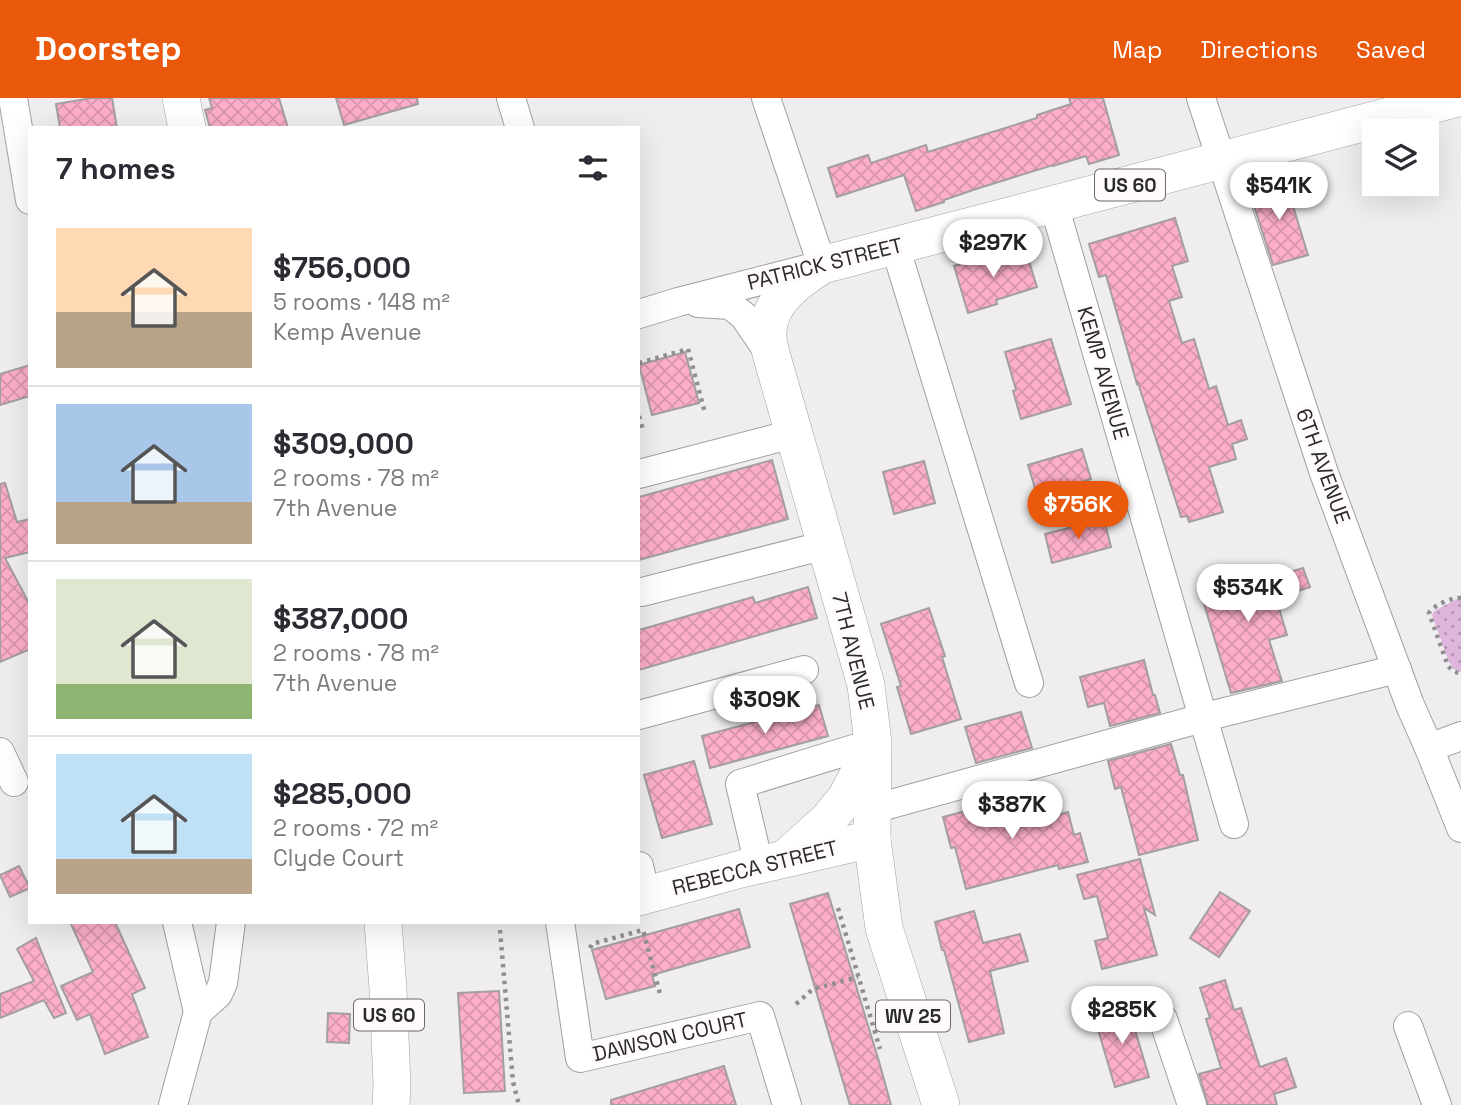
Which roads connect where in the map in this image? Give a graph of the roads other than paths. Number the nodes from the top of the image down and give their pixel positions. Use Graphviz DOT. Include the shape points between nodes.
graph roads {
  1 [pos="13,98"];
  2 [pos="181,98"];
  3 [pos="511,98"];
  4 [pos="766,98"];
  5 [pos="1201,98"];
  6 [pos="1452,102"];
  7 [pos="187,126"];
  8 [pos="519,126"];
  9 [pos="1221,161"];
  10 [pos="28,188"];
  11 [pos="1054,205"];
  12 [pos="895,246"];
  13 [pos="822,265"];
  14 [pos="678,302"];
  15 [pos="640,314"];
  16 [pos="772,357"];
  17 [pos="793,434"];
  18 [pos="640,474"];
  19 [pos="826,545"];
  20 [pos="642,592"];
  21 [pos="1397,669"];
  22 [pos="804,670"];
  23 [pos="1029,683"];
  24 [pos="640,715"];
  25 [pos="1203,719"];
  26 [pos="1461,736"];
  27 [pos="873,743"];
  28 [pos="1429,748"];
  29 [pos="0,751"];
  30 [pos="15,782"];
  31 [pos="872,824"];
  32 [pos="1234,824"];
  33 [pos="1461,828"];
  34 [pos="772,862"];
  35 [pos="641,886"];
  36 [pos="177,924"];
  37 [pos="231,924"];
  38 [pos="388,924"];
  39 [pos="560,924"];
  40 [pos="198,1012"];
  41 [pos="1163,1019"];
  42 [pos="1408,1026"];
  43 [pos="173,1105"];
  44 [pos="391,1105"];
  45 [pos="787,1105"];
  46 [pos="942,1105"];
  47 [pos="1192,1105"];
  48 [pos="1437,1105"];
  1 -- 10 [label="street"];
  2 -- 7 [label="main road"];
  3 -- 8 [label="street"];
  4 -- 13 [label="street"];
  5 -- 9 [label="street, 6TH AVENUE"];
  6 -- 9 [label="main road, PATRICK STREET / US 60"];
  9 -- 11 [label="main road, PATRICK STREET / US 60"];
  9 -- 21 [label="street, 6TH AVENUE" via="1316,451"];
  11 -- 12 [label="main road, PATRICK STREET / US 60"];
  11 -- 25 [label="street, KEMP AVENUE"];
  12 -- 13 [label="main road, PATRICK STREET / US 60"];
  12 -- 23 [label="street"];
  13 -- 14 [label="street, PATRICK STREET"];
  13 -- 16 [label="main road, US 60" via="793,285 770,318 767,335"];
  14 -- 15 [label="street, PATRICK STREET"];
  14 -- 16 [label="street, 7TH AVENUE" via="730,306 744,316"];
  16 -- 17 [label="main road, 7TH AVENUE / US 60"];
  17 -- 18 [label="street"];
  17 -- 19 [label="main road, 7TH AVENUE / US 60"];
  19 -- 20 [label="street"];
  19 -- 27 [label="main road, 7TH AVENUE / US 60" via="866,685"];
  21 -- 25 [label="street"];
  21 -- 28 [label="street, 6TH AVENUE"];
  22 -- 24 [label="street"];
  25 -- 31 [label="street"];
  25 -- 32 [label="street, KEMP AVENUE"];
  26 -- 28 [label="street"];
  27 -- 31 [label="main road, 7TH AVENUE / WV 25"];
  27 -- 34 [label="main road" via="846,798 828,820"];
  27 -- 34 [label="street" via="740,784"];
  28 -- 33 [label="street, 6TH AVENUE"];
  29 -- 30 [label="street"];
  31 -- 34 [label="main road, REBECCA STREET"];
  31 -- 46 [label="main road, 7TH AVENUE / WV 25" via="884,928"];
  34 -- 35 [label="main road, REBECCA STREET"];
  36 -- 40 [label="street"];
  37 -- 40 [label="street" via="223,983"];
  38 -- 44 [label="main road, US 60"];
  39 -- 45 [label="street, DAWSON COURT" via="580,1058 760,1016"];
  40 -- 43 [label="street"];
  41 -- 47 [label="street"];
  42 -- 48 [label="street"];
}
